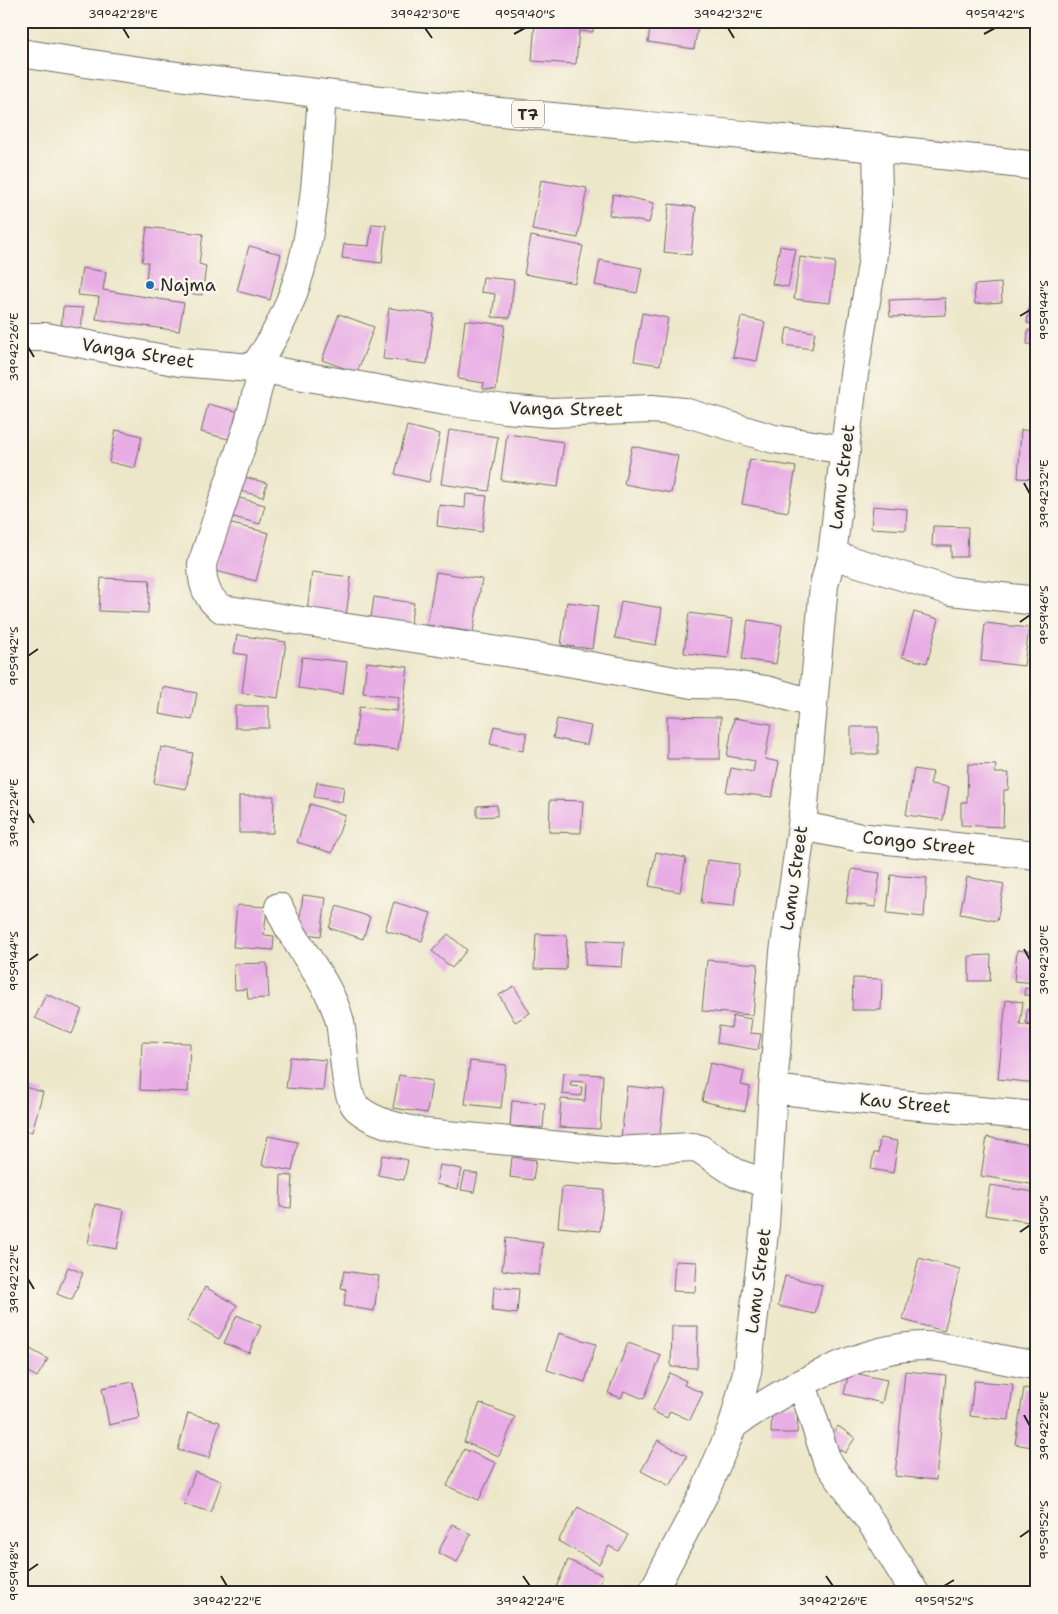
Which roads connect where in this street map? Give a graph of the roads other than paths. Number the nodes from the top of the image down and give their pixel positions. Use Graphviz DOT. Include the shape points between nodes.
graph roads {
  1 [pos="21,53"];
  2 [pos="322,94"];
  3 [pos="878,147"];
  4 [pos="1037,166"];
  5 [pos="21,337"];
  6 [pos="259,368"];
  7 [pos="846,450"];
  8 [pos="832,555"];
  9 [pos="1037,601"];
  10 [pos="812,703"];
  11 [pos="802,826"];
  12 [pos="1037,855"];
  13 [pos="279,907"];
  14 [pos="772,1089"];
  15 [pos="1037,1116"];
  16 [pos="767,1184"];
  17 [pos="1037,1365"];
  18 [pos="802,1384"];
  19 [pos="733,1425"];
  20 [pos="652,1593"];
  21 [pos="915,1593"];
  1 -- 2 [label="main road, T7"];
  2 -- 3 [label="main road, T7"];
  2 -- 6 [label="main road" via="311,228 287,313"];
  3 -- 4 [label="main road, T7"];
  3 -- 7 [label="main road, Lamu Street" via="872,264 854,374"];
  5 -- 6 [label="main road, Vanga Street" via="46,337 180,362"];
  6 -- 7 [label="main road, Vanga Street" via="506,409 552,413 652,409 684,412 774,440"];
  6 -- 10 [label="main road" via="248,426 202,564 205,588 210,599 222,609 546,658 692,684 734,684"];
  7 -- 8 [label="main road, Lamu Street"];
  8 -- 9 [label="main road" via="951,591"];
  8 -- 10 [label="main road, Lamu Street" via="824,586"];
  10 -- 11 [label="main road, Lamu Street"];
  11 -- 12 [label="main road, Congo Street" via="857,837"];
  11 -- 14 [label="main road, Lamu Street" via="784,952"];
  13 -- 16 [label="main road" via="292,936 321,978 339,1020 353,1103 374,1118 425,1133 615,1151 700,1148 736,1173"];
  14 -- 15 [label="main road, Kau Street"];
  14 -- 16 [label="main road, Lamu Street"];
  16 -- 19 [label="main road, Lamu Street" via="755,1318 747,1372"];
  17 -- 18 [label="main road" via="926,1346 895,1348 856,1360"];
  18 -- 19 [label="main road" via="758,1407"];
  18 -- 21 [label="main road" via="827,1460 875,1528"];
  19 -- 20 [label="main road, Lamu Street" via="704,1494"];
}
